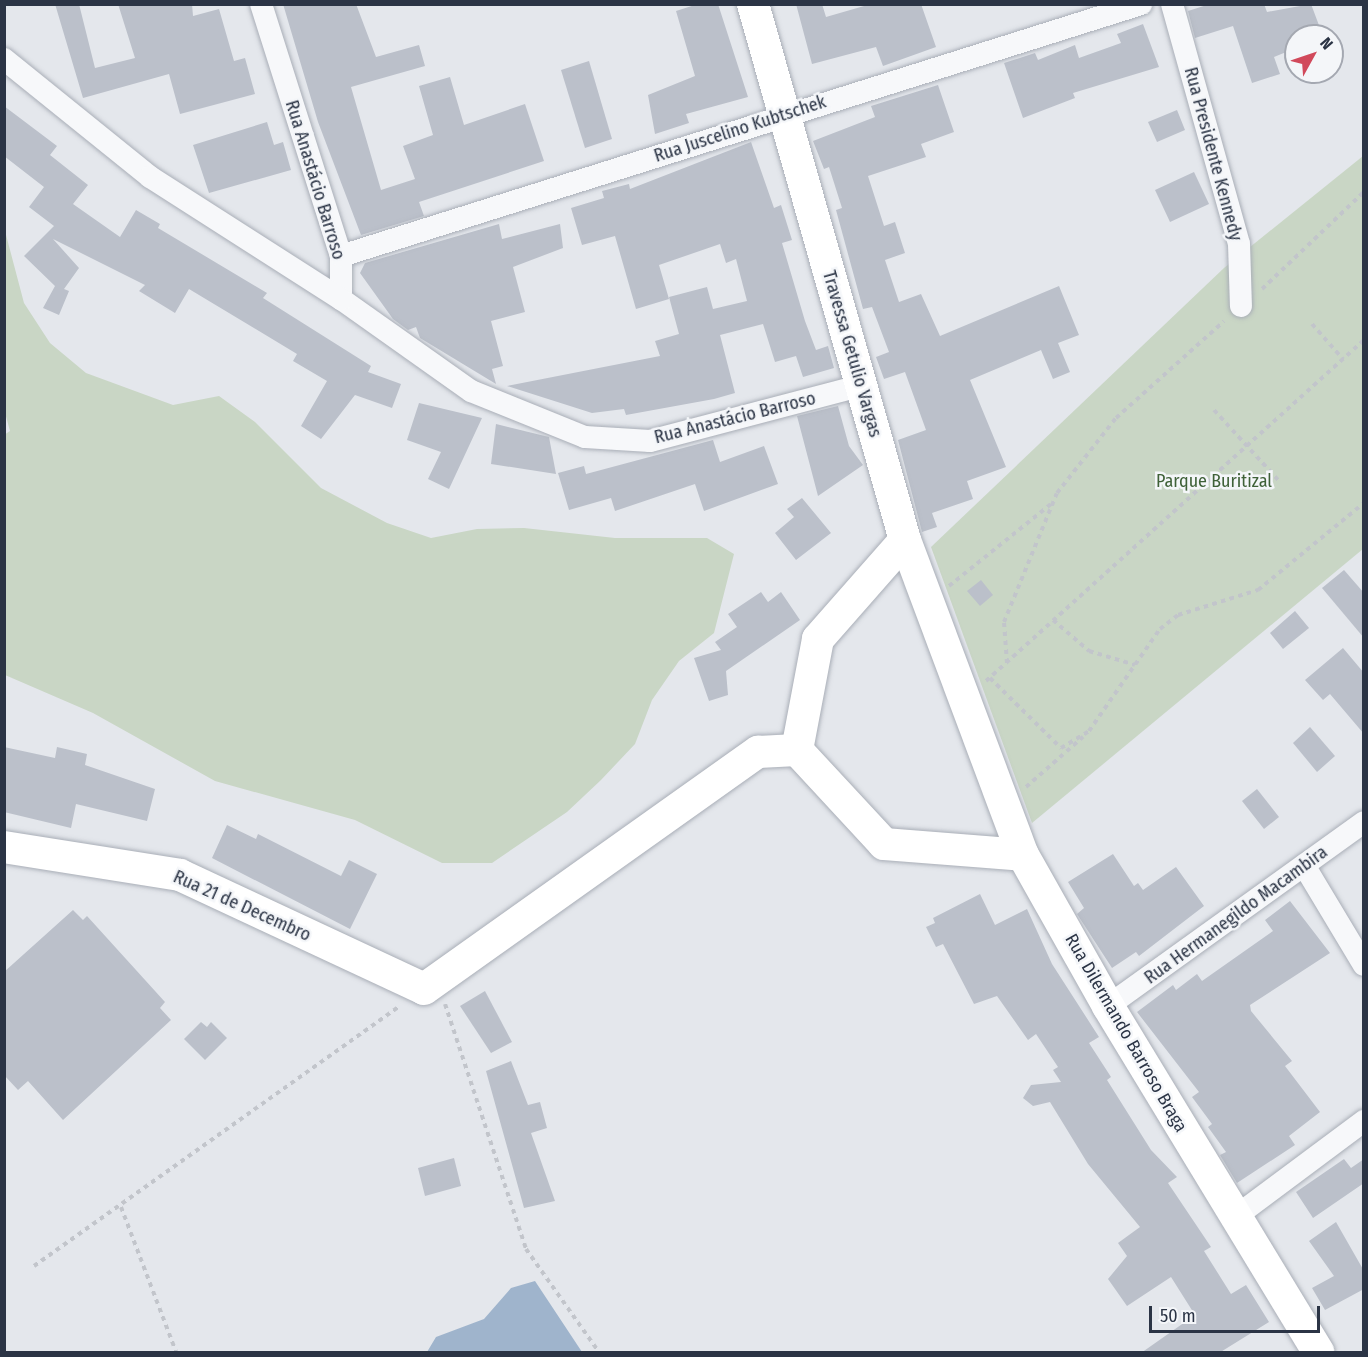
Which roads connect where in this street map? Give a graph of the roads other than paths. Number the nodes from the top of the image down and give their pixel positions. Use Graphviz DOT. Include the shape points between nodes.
graph roads {
  1 [pos="261,4"];
  2 [pos="753,4"];
  3 [pos="1141,4"];
  4 [pos="1172,4"];
  5 [pos="4,59"];
  6 [pos="785,114"];
  7 [pos="341,256"];
  8 [pos="341,299"];
  9 [pos="1241,306"];
  10 [pos="860,386"];
  11 [pos="905,540"];
  12 [pos="962,699"];
  13 [pos="797,750"];
  14 [pos="1364,822"];
  15 [pos="4,847"];
  16 [pos="1023,855"];
  17 [pos="1305,867"];
  18 [pos="1364,965"];
  19 [pos="1108,1006"];
  20 [pos="1364,1121"];
  21 [pos="1235,1217"];
  22 [pos="1318,1353"];
  1 -- 7 [label="street, Rua Anastácio Barroso"];
  2 -- 6 [label="street, Travessa Getulio Vargas"];
  3 -- 6 [label="street, Rua Juscelino Kubtschek"];
  4 -- 9 [label="street, Rua Presidente Kennedy" via="1239,244"];
  5 -- 8 [label="street" via="150,177"];
  6 -- 7 [label="street, Rua Juscelino Kubtschek"];
  6 -- 10 [label="street, Travessa Getulio Vargas"];
  7 -- 8 [label="street, Rua Anastácio Barroso"];
  8 -- 10 [label="street, Rua Anastácio Barroso" via="471,391 585,437 650,441"];
  10 -- 11 [label="street, Travessa Getulio Vargas"];
  11 -- 12 [label="street, Travessa Getulio Vargas"];
  11 -- 13 [label="street" via="818,639"];
  12 -- 16 [label="street, Rua Dilermando Barroso Braga"];
  13 -- 15 [label="street, Rua 21 de Decembro" via="758,752 429,986 180,875"];
  13 -- 16 [label="street" via="884,844"];
  14 -- 17 [label="street, Rua Hermanegildo Macambira"];
  16 -- 19 [label="street, Rua Dilermando Barroso Braga"];
  17 -- 18 [label="street"];
  17 -- 19 [label="street, Rua Hermanegildo Macambira"];
  19 -- 21 [label="street, Rua Dilermando Barroso Braga"];
  20 -- 21 [label="street"];
  21 -- 22 [label="street, Rua Dilermando Barroso Braga"];
}
